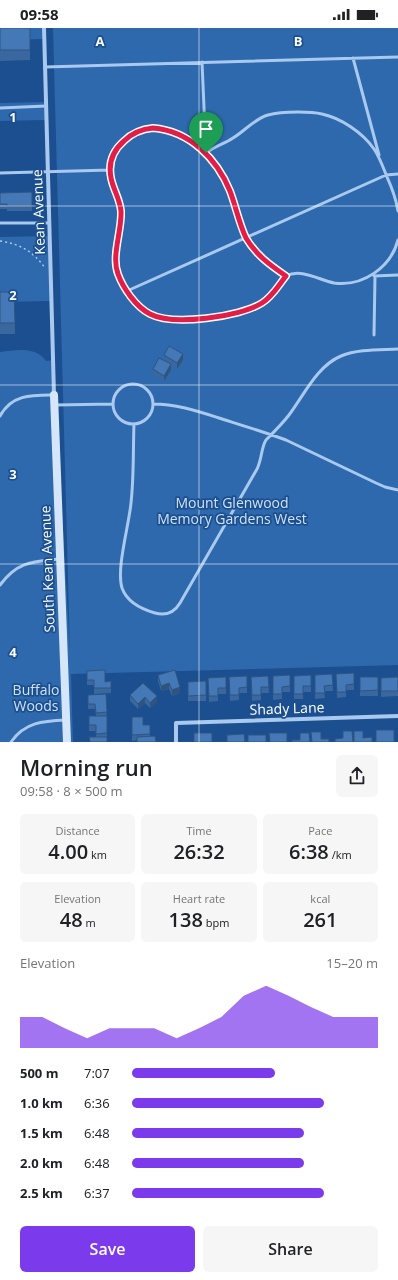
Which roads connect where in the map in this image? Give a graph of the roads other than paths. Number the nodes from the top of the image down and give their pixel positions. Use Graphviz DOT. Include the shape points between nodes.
graph roads {
  1 [pos="44,28"];
  2 [pos="398,57"];
  3 [pos="353,58"];
  4 [pos="202,62"];
  5 [pos="45,67"];
  6 [pos="46,106"];
  7 [pos="0,108"];
  8 [pos="206,153"];
  9 [pos="380,160"];
  10 [pos="110,170"];
  11 [pos="48,171"];
  12 [pos="0,173"];
  13 [pos="398,174"];
  14 [pos="386,175"];
  15 [pos="398,211"];
  16 [pos="0,223"];
  17 [pos="50,223"];
  18 [pos="247,238"];
  19 [pos="398,240"];
  20 [pos="398,275"];
  21 [pos="286,276"];
  22 [pos="370,276"];
  23 [pos="375,276"];
  24 [pos="127,291"];
  25 [pos="374,335"];
  26 [pos="398,349"];
  27 [pos="54,395"];
  28 [pos="112,404"];
  29 [pos="153,404"];
  30 [pos="54,405"];
  31 [pos="0,416"];
  32 [pos="134,424"];
  33 [pos="271,435"];
  34 [pos="398,490"];
  35 [pos="60,559"];
  36 [pos="0,584"];
  37 [pos="398,716"];
  38 [pos="66,720"];
  39 [pos="11,742"];
  40 [pos="67,742"];
  41 [pos="176,742"];
  1 -- 5 [label="street, Kean Avenue"];
  2 -- 3 [label="lane"];
  3 -- 4 [label="lane"];
  3 -- 9 [label="lane"];
  4 -- 5 [label="lane"];
  4 -- 8 [label="lane"];
  5 -- 6 [label="street, Kean Avenue"];
  6 -- 7 [label="lane"];
  6 -- 11 [label="street, Kean Avenue"];
  8 -- 9 [label="lane" via="234,138 267,115 307,112 337,119 351,128 373,148"];
  8 -- 10 [label="lane" via="183,137 163,129 146,129 127,138 117,148 110,160"];
  8 -- 18 [label="lane" via="218,168 231,192"];
  9 -- 14 [label="lane"];
  10 -- 11 [label="lane"];
  10 -- 24 [label="lane" via="121,211 116,266"];
  11 -- 12 [label="lane"];
  11 -- 17 [label="street, Kean Avenue"];
  13 -- 14 [label="lane"];
  14 -- 15 [label="lane"];
  14 -- 18 [label="lane"];
  16 -- 17 [label="lane"];
  17 -- 27 [label="street, Kean Avenue"];
  18 -- 21 [label="lane" via="263,260"];
  18 -- 24 [label="lane"];
  19 -- 22 [label="lane" via="386,263"];
  20 -- 23 [label="lane"];
  21 -- 22 [label="lane" via="305,274 336,283 357,281"];
  21 -- 24 [label="lane" via="269,298 253,308 198,319 167,319 150,314 138,305"];
  22 -- 23 [label="lane"];
  23 -- 25 [label="lane"];
  26 -- 33 [label="lane" via="345,354 333,360 318,374"];
  27 -- 30 [label="street, South Kean Avenue"];
  27 -- 31 [label="lane" via="18,398 4,409"];
  28 -- 29 [label="lane" via="120,388 133,384 145,388"];
  28 -- 30 [label="lane"];
  28 -- 32 [label="lane" via="119,418"];
  29 -- 32 [label="lane" via="150,414"];
  29 -- 33 [label="lane" via="182,407"];
  30 -- 35 [label="street, South Kean Avenue"];
  32 -- 33 [label="lane" via="131,503 121,582 126,595 138,606 162,614 172,612 180,603 257,468 264,443"];
  33 -- 34 [label="lane" via="385,487"];
  35 -- 36 [label="lane" via="27,563 14,570"];
  35 -- 38 [label="street, South Kean Avenue"];
  37 -- 41 [label="street, Shady Lane" via="176,723"];
  38 -- 39 [label="lane" via="30,725"];
  38 -- 40 [label="street, South Kean Avenue"];
}
